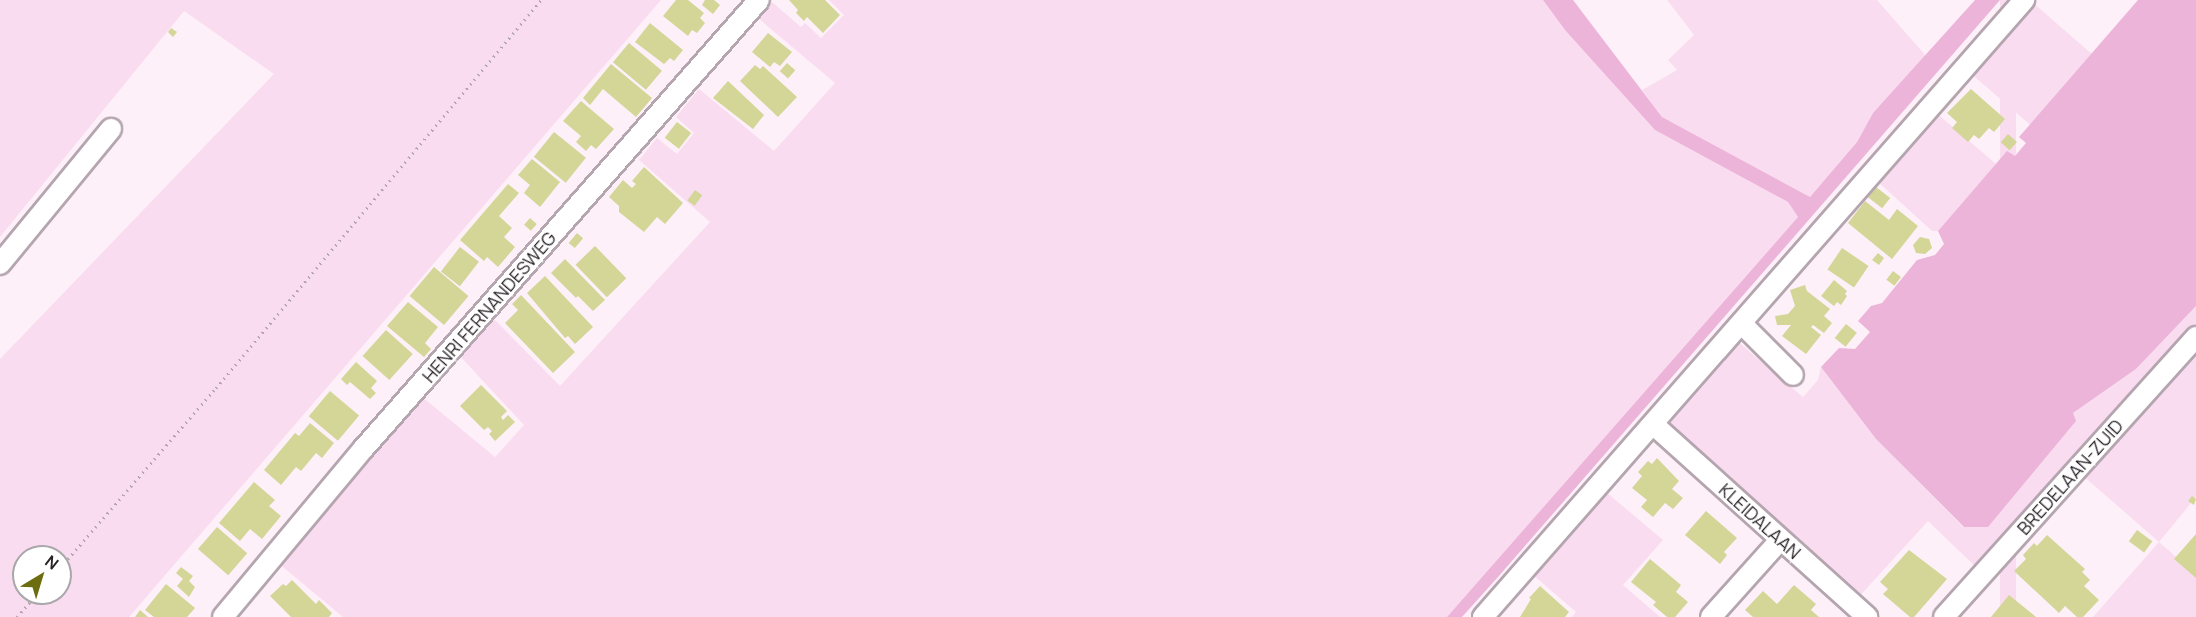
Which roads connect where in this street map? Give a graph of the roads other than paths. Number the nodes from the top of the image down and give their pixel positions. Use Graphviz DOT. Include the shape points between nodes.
graph roads {
  1 [pos="759,0"];
  2 [pos="2024,0"];
  3 [pos="111,129"];
  4 [pos="0,264"];
  5 [pos="1742,324"];
  6 [pos="2196,337"];
  7 [pos="1793,375"];
  8 [pos="1654,425"];
  9 [pos="1780,540"];
  10 [pos="223,617"];
  11 [pos="1483,617"];
  12 [pos="1711,617"];
  13 [pos="1867,617"];
  14 [pos="1944,617"];
  1 -- 10 [label="street, HENRI FERNANDESWEG" via="364,448"];
  2 -- 5 [label="street"];
  3 -- 4 [label="street"];
  5 -- 7 [label="street"];
  5 -- 8 [label="street"];
  6 -- 14 [label="street, BREDELAAN-ZUID"];
  8 -- 9 [label="street, KLEIDALAAN"];
  8 -- 11 [label="street"];
  9 -- 12 [label="street"];
  9 -- 13 [label="street, KLEIDALAAN"];
}
